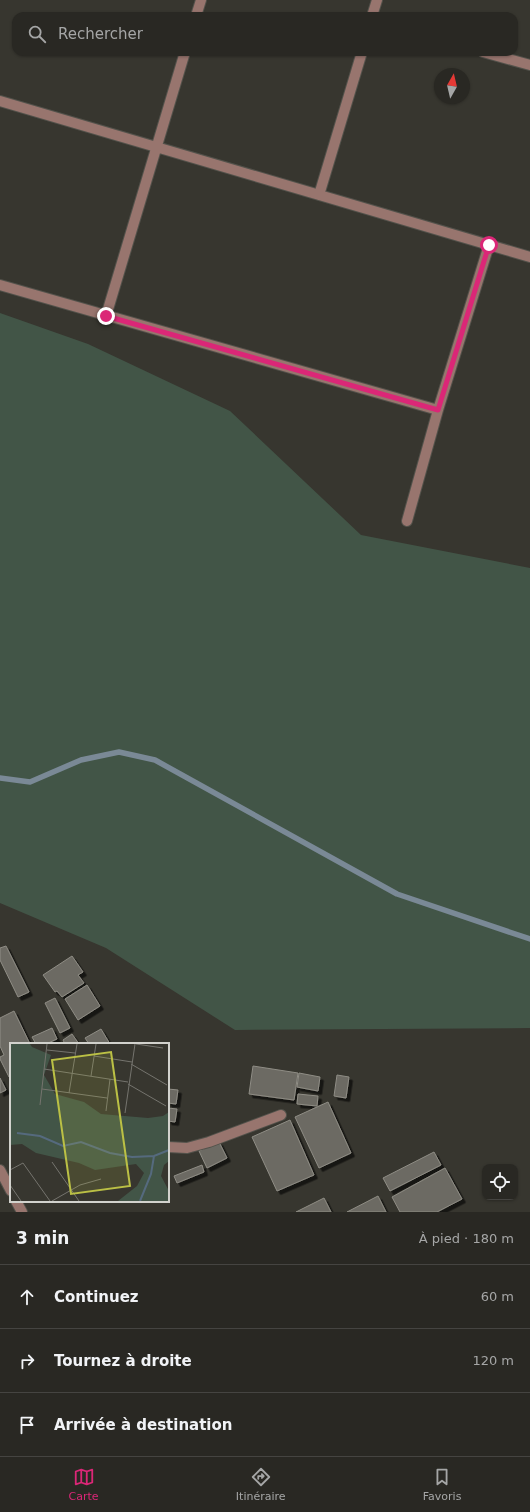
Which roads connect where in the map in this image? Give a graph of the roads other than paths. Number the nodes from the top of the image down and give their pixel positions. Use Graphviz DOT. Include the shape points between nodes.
graph roads {
  1 [pos="201,0"];
  2 [pos="377,0"];
  3 [pos="197,12"];
  4 [pos="373,12"];
  5 [pos="184,56"];
  6 [pos="361,56"];
  7 [pos="497,56"];
  8 [pos="530,65"];
  9 [pos="0,101"];
  10 [pos="156,148"];
  11 [pos="319,195"];
  12 [pos="489,245"];
  13 [pos="530,257"];
  14 [pos="0,285"];
  15 [pos="106,316"];
  16 [pos="438,410"];
  17 [pos="408,521"];
  18 [pos="280,1115"];
  19 [pos="169,1147"];
  20 [pos="3,1173"];
  21 [pos="10,1189"];
  22 [pos="17,1202"];
  23 [pos="22,1212"];
  1 -- 3 [label="street"];
  2 -- 4 [label="street"];
  5 -- 10 [label="street"];
  6 -- 11 [label="street"];
  7 -- 8 [label="street"];
  9 -- 10 [label="street"];
  10 -- 11 [label="street"];
  10 -- 15 [label="street"];
  11 -- 12 [label="street"];
  12 -- 13 [label="street"];
  12 -- 16 [label="street"];
  14 -- 15 [label="street"];
  15 -- 16 [label="street"];
  16 -- 17 [label="street"];
  18 -- 19 [label="street" via="209,1142 188,1148"];
  20 -- 21 [label="street"];
  22 -- 23 [label="street"];
}
